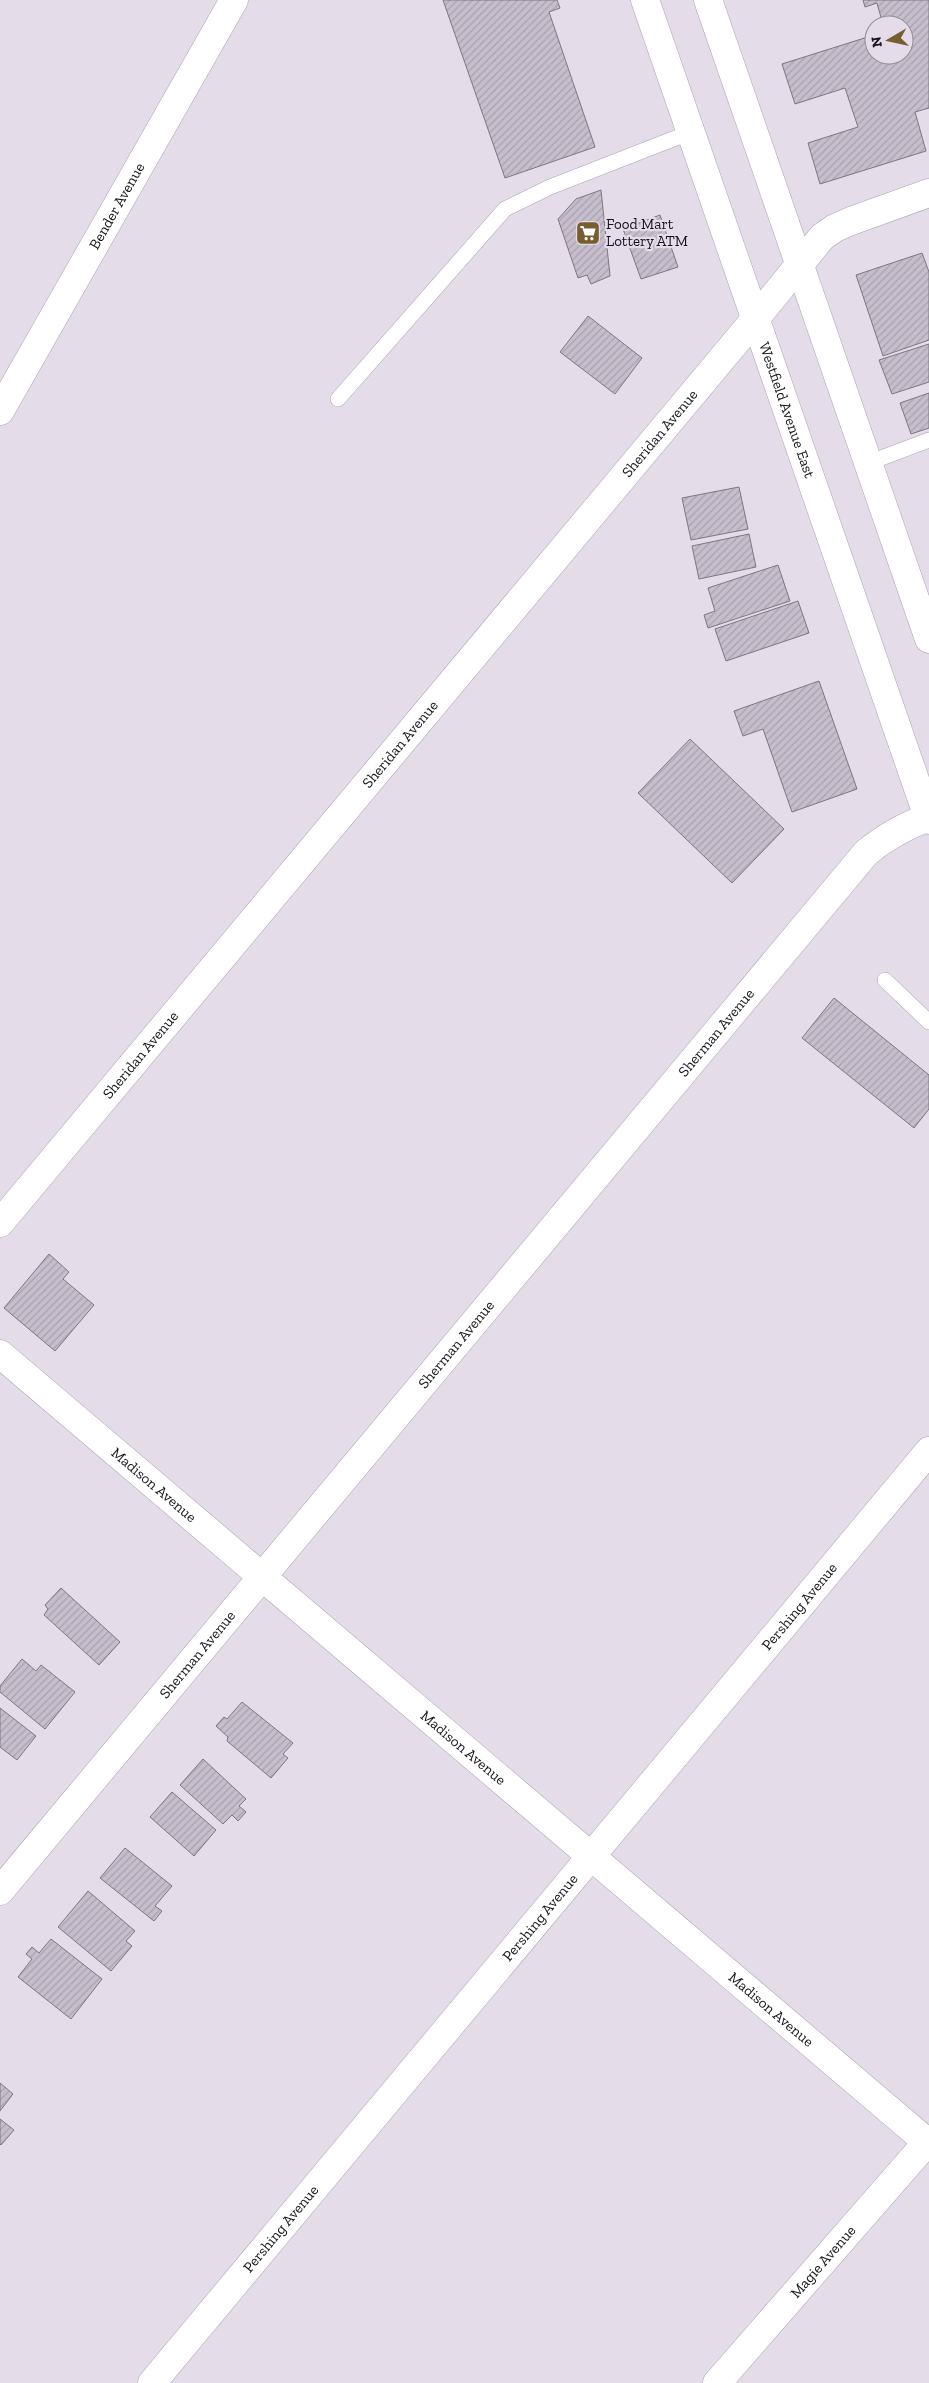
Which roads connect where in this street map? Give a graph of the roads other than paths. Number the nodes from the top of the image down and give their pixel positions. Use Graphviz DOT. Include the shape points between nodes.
graph roads {
  1 [pos="234,0"];
  2 [pos="645,0"];
  3 [pos="708,0"];
  4 [pos="691,132"];
  5 [pos="929,193"];
  6 [pos="799,263"];
  7 [pos="756,318"];
  8 [pos="338,399"];
  9 [pos="0,411"];
  10 [pos="929,440"];
  11 [pos="868,462"];
  12 [pos="929,639"];
  13 [pos="929,818"];
  14 [pos="885,980"];
  15 [pos="929,1022"];
  16 [pos="0,1223"];
  17 [pos="0,1354"];
  18 [pos="929,1451"];
  19 [pos="262,1577"];
  20 [pos="591,1856"];
  21 [pos="0,1891"];
  22 [pos="928,2140"];
  23 [pos="152,2383"];
  24 [pos="717,2383"];
  1 -- 9 [label="street, Bender Avenue"];
  2 -- 4 [label="street, Westfield Avenue East"];
  3 -- 6 [label="street"];
  4 -- 7 [label="street, Westfield Avenue East"];
  4 -- 8 [label="lane" via="550,187 505,209"];
  5 -- 6 [label="street, Sheridan Avenue" via="835,228 822,237"];
  6 -- 7 [label="street, Sheridan Avenue"];
  6 -- 11 [label="street"];
  7 -- 13 [label="street, Westfield Avenue East"];
  7 -- 16 [label="street, Sheridan Avenue"];
  10 -- 11 [label="lane"];
  11 -- 12 [label="street"];
  13 -- 19 [label="street, Sherman Avenue" via="901,827 866,853"];
  14 -- 15 [label="lane"];
  17 -- 19 [label="street, Madison Avenue"];
  18 -- 20 [label="street, Pershing Avenue"];
  19 -- 20 [label="street, Madison Avenue"];
  19 -- 21 [label="street, Sherman Avenue"];
  20 -- 22 [label="street, Madison Avenue"];
  20 -- 23 [label="street, Pershing Avenue"];
  22 -- 24 [label="street, Magie Avenue"];
}
